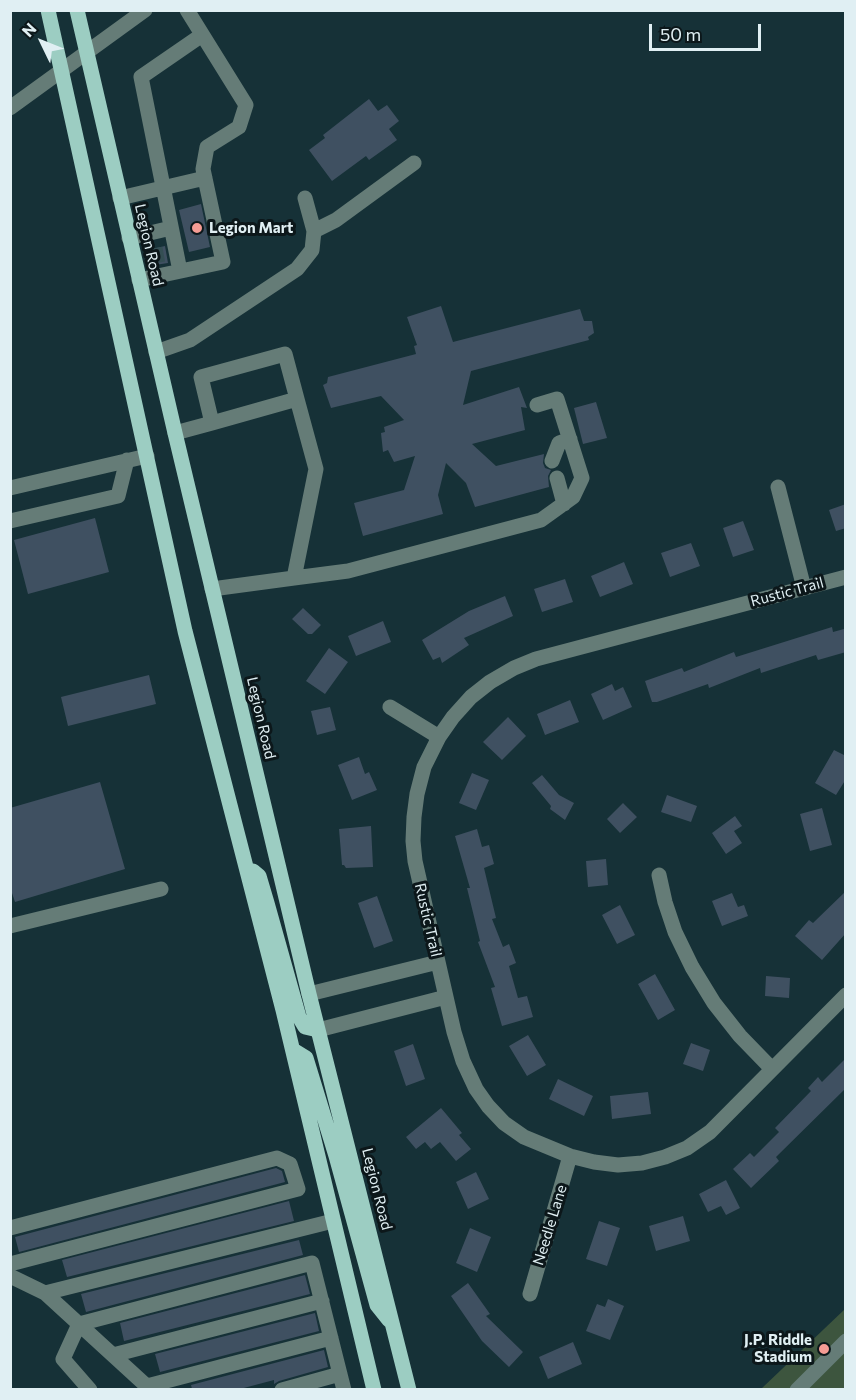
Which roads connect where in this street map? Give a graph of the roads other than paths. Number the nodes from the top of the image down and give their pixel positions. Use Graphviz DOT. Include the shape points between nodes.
graph roads {
  1 [pos="48,10"];
  2 [pos="77,10"];
  3 [pos="145,10"];
  4 [pos="188,10"];
  5 [pos="202,35"];
  6 [pos="86,52"];
  7 [pos="62,70"];
  8 [pos="10,108"];
  9 [pos="414,163"];
  10 [pos="205,178"];
  11 [pos="162,188"];
  12 [pos="120,198"];
  13 [pos="305,198"];
  14 [pos="171,228"];
  15 [pos="314,231"];
  16 [pos="152,232"];
  17 [pos="129,238"];
  18 [pos="156,248"];
  19 [pos="180,271"];
  20 [pos="139,280"];
  21 [pos="156,352"];
  22 [pos="297,399"];
  23 [pos="537,405"];
  24 [pos="212,423"];
  25 [pos="175,433"];
  26 [pos="570,440"];
  27 [pos="147,456"];
  28 [pos="127,460"];
  29 [pos="552,461"];
  30 [pos="557,478"];
  31 [pos="778,487"];
  32 [pos="10,488"];
  33 [pos="564,504"];
  34 [pos="10,521"];
  35 [pos="846,577"];
  36 [pos="294,578"];
  37 [pos="804,588"];
  38 [pos="212,589"];
  39 [pos="390,707"];
  40 [pos="439,737"];
  41 [pos="246,866"];
  42 [pos="659,875"];
  43 [pos="161,889"];
  44 [pos="10,926"];
  45 [pos="438,962"];
  46 [pos="309,994"];
  47 [pos="846,995"];
  48 [pos="446,997"];
  49 [pos="318,1030"];
  50 [pos="293,1050"];
  51 [pos="772,1069"];
  52 [pos="570,1156"];
  53 [pos="333,1221"];
  54 [pos="10,1228"];
  55 [pos="10,1264"];
  56 [pos="10,1276"];
  57 [pos="45,1293"];
  58 [pos="530,1294"];
  59 [pos="322,1301"];
  60 [pos="79,1324"];
  61 [pos="392,1325"];
  62 [pos="331,1338"];
  63 [pos="846,1341"];
  64 [pos="113,1355"];
  65 [pos="342,1382"];
  66 [pos="149,1388"];
  67 [pos="90,1389"];
  68 [pos="282,1389"];
  69 [pos="374,1389"];
  70 [pos="409,1389"];
  71 [pos="797,1389"];
  1 -- 7 [label="main road"];
  2 -- 6 [label="main road, Legion Road"];
  3 -- 6 [label="street"];
  4 -- 5 [label="street"];
  5 -- 10 [label="street" via="246,105 239,127 207,147"];
  5 -- 11 [label="street" via="141,77"];
  6 -- 7 [label="street"];
  6 -- 12 [label="main road, Legion Road"];
  7 -- 8 [label="street"];
  7 -- 27 [label="main road"];
  9 -- 15 [label="street" via="336,220"];
  10 -- 11 [label="street"];
  10 -- 19 [label="street" via="222,262"];
  11 -- 12 [label="street"];
  11 -- 14 [label="street"];
  12 -- 17 [label="main road, Legion Road"];
  13 -- 15 [label="street"];
  14 -- 16 [label="street"];
  14 -- 19 [label="street"];
  15 -- 21 [label="street" via="312,250 297,269 190,340"];
  16 -- 17 [label="street"];
  16 -- 18 [label="street"];
  17 -- 20 [label="main road, Legion Road"];
  19 -- 20 [label="street" via="160,270"];
  20 -- 21 [label="main road, Legion Road"];
  21 -- 25 [label="main road, Legion Road"];
  22 -- 24 [label="street"];
  22 -- 24 [label="street" via="285,354 201,377"];
  22 -- 36 [label="street" via="316,469"];
  23 -- 26 [label="street" via="557,399"];
  24 -- 25 [label="street"];
  25 -- 38 [label="main road, Legion Road"];
  26 -- 29 [label="street" via="559,443"];
  26 -- 33 [label="street" via="582,478 573,497"];
  27 -- 28 [label="street"];
  27 -- 41 [label="main road" via="185,631"];
  28 -- 32 [label="street"];
  28 -- 34 [label="street" via="118,496"];
  30 -- 33 [label="street"];
  31 -- 37 [label="street"];
  33 -- 36 [label="street" via="541,520 348,571"];
  35 -- 37 [label="street, Rustic Trail"];
  36 -- 38 [label="street"];
  37 -- 40 [label="street, Rustic Trail" via="536,658 490,682 471,697"];
  38 -- 46 [label="main road, Legion Road"];
  39 -- 40 [label="street"];
  40 -- 45 [label="street, Rustic Trail" via="424,767 417,794 413,841"];
  41 -- 49 [label="main road" via="259,876 299,1017 305,1027"];
  41 -- 50 [label="main road"];
  42 -- 51 [label="street" via="675,932 692,967 714,1003"];
  43 -- 44 [label="street"];
  45 -- 46 [label="street"];
  45 -- 48 [label="street, Rustic Trail"];
  46 -- 49 [label="main road, Legion Road"];
  47 -- 51 [label="street, Rustic Trail"];
  48 -- 49 [label="street"];
  48 -- 52 [label="street, Rustic Trail" via="463,1061 488,1106 524,1137"];
  49 -- 61 [label="main road, Legion Road"];
  50 -- 53 [label="main road"];
  50 -- 61 [label="main road" via="306,1058 376,1305"];
  51 -- 52 [label="street, Rustic Trail" via="710,1132 687,1148 630,1164"];
  52 -- 58 [label="street, Needle Lane"];
  53 -- 57 [label="street"];
  53 -- 69 [label="main road"];
  54 -- 55 [label="street" via="277,1158 290,1164 298,1189"];
  56 -- 57 [label="street"];
  57 -- 60 [label="street"];
  59 -- 60 [label="street" via="312,1263"];
  59 -- 62 [label="street"];
  59 -- 64 [label="street"];
  60 -- 64 [label="street"];
  60 -- 67 [label="street" via="63,1359"];
  61 -- 70 [label="main road, Legion Road"];
  62 -- 65 [label="street"];
  62 -- 66 [label="street"];
  63 -- 71 [label="street"];
  64 -- 66 [label="street"];
  65 -- 68 [label="street"];
}
